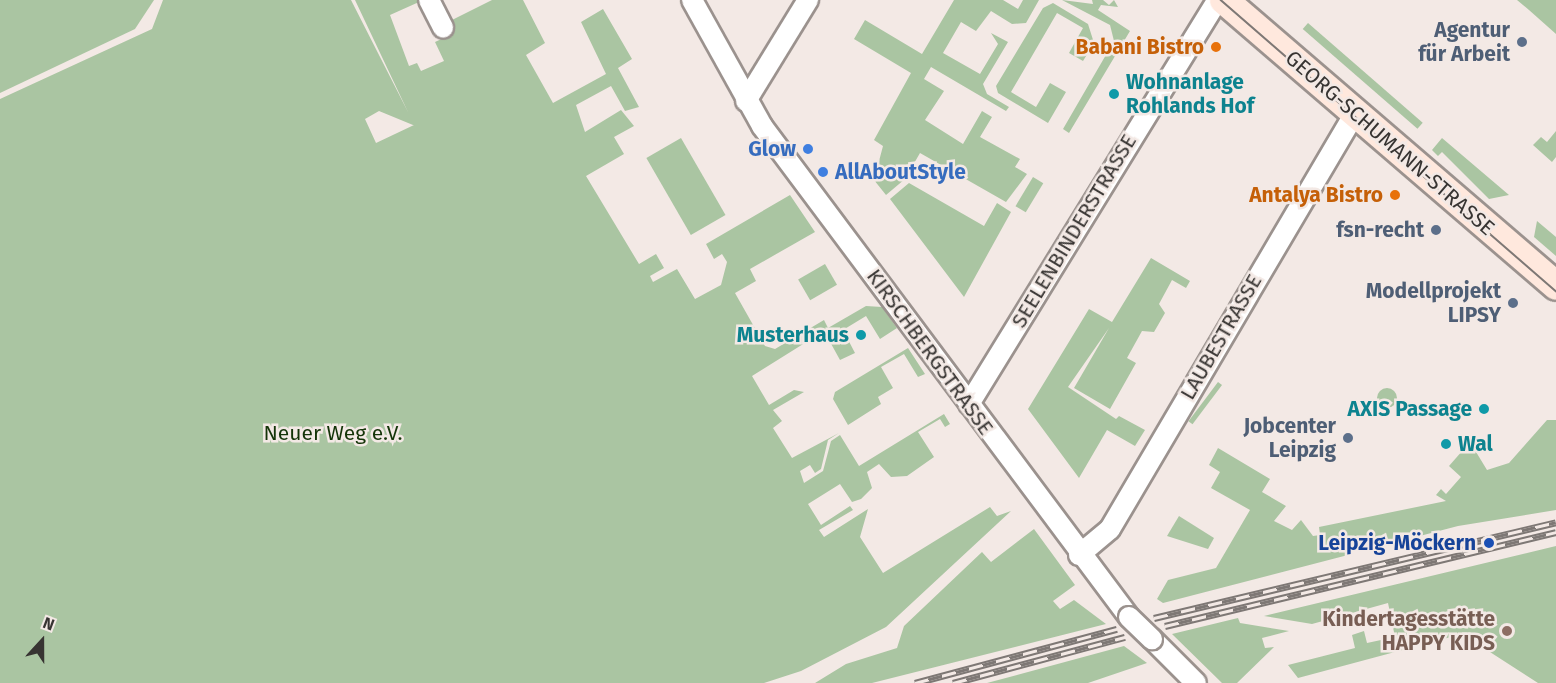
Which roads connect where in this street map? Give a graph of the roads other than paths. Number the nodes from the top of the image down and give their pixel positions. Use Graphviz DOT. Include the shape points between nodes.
graph roads {
  1 [pos="429,0"];
  2 [pos="692,0"];
  3 [pos="808,0"];
  4 [pos="1218,0"];
  5 [pos="1224,0"];
  6 [pos="442,28"];
  7 [pos="746,101"];
  8 [pos="1355,113"];
  9 [pos="1556,286"];
  10 [pos="969,404"];
  11 [pos="1080,555"];
  12 [pos="1196,683"];
  1 -- 6 [label="street"];
  2 -- 7 [label="street, KIRSCHBERGSTRASSE"];
  3 -- 7 [label="street"];
  4 -- 10 [label="street, SEELENBINDERSTRASSE"];
  5 -- 8 [label="main road, GEORG-SCHUMANN-STRASSE"];
  7 -- 10 [label="street, KIRSCHBERGSTRASSE"];
  8 -- 9 [label="main road, GEORG-SCHUMANN-STRASSE"];
  8 -- 11 [label="street, LAUBESTRASSE" via="1110,529"];
  10 -- 11 [label="street, KIRSCHBERGSTRASSE"];
  11 -- 12 [label="street, KIRSCHBERGSTRASSE, bridge" via="1129,617"];
}
